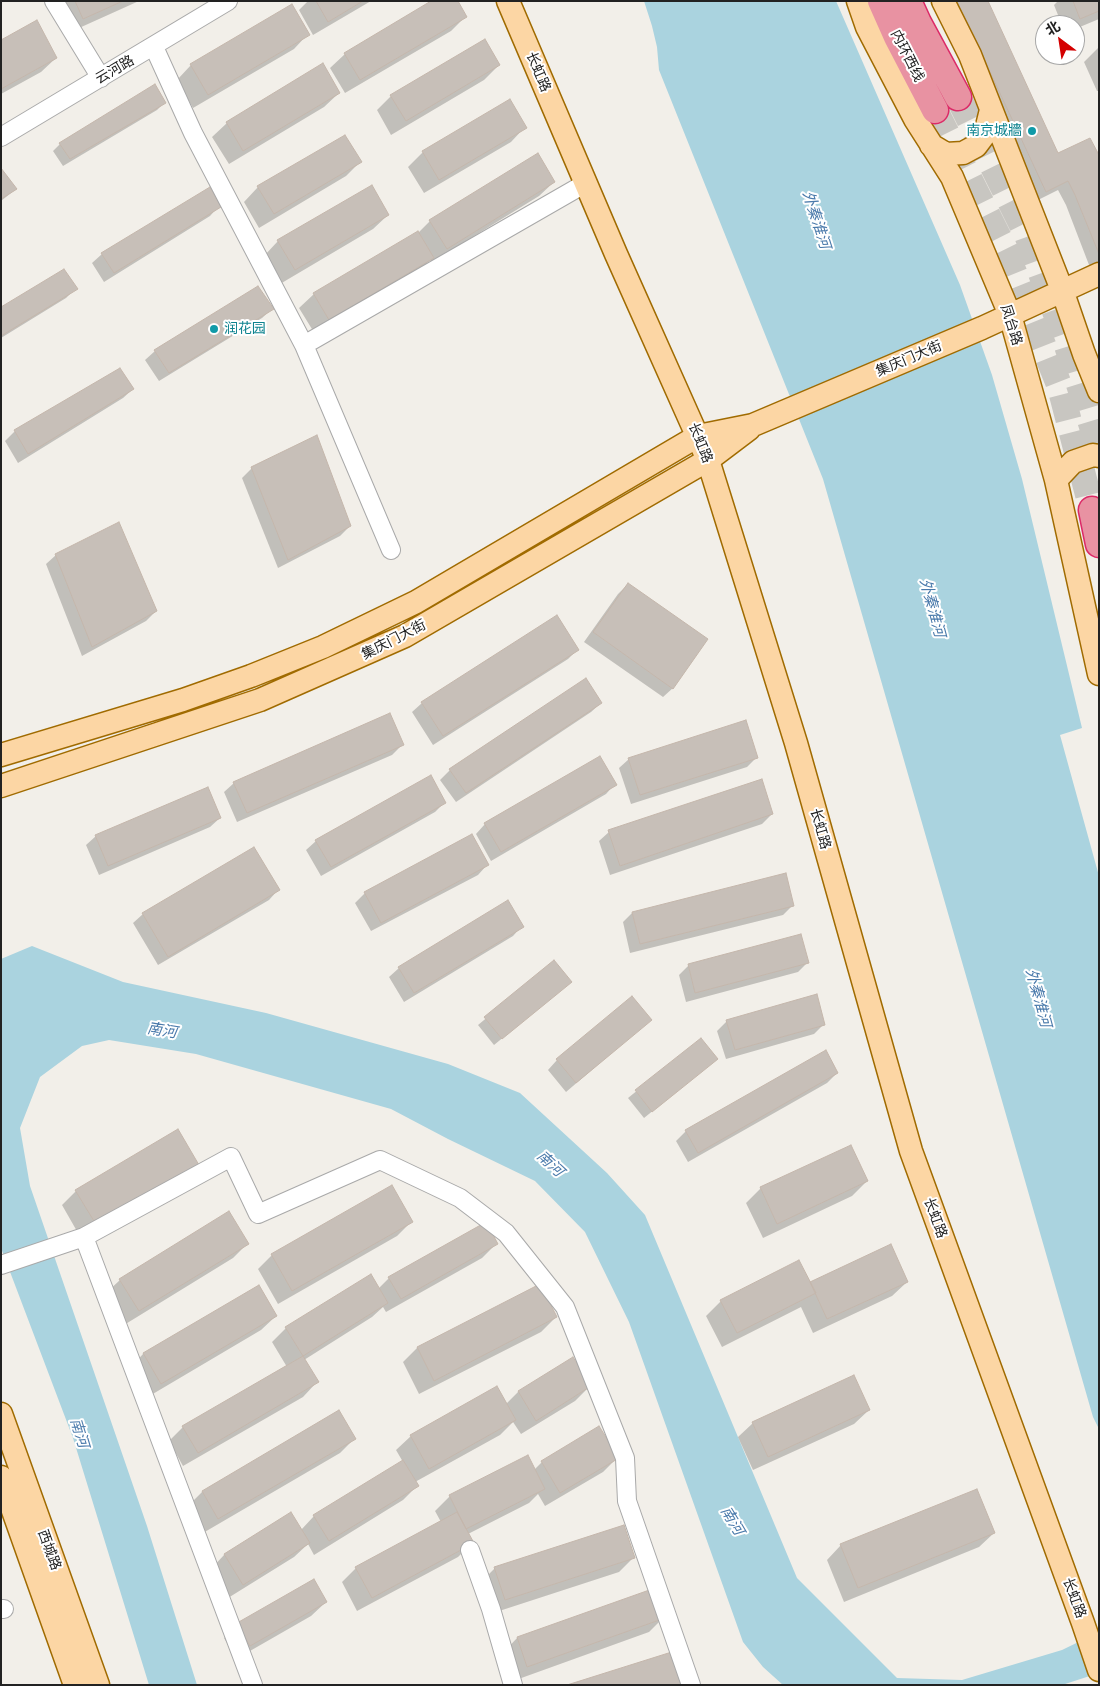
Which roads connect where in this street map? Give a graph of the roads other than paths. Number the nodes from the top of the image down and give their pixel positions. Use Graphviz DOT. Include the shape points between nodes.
graph roads {
  1 [pos="54,1"];
  2 [pos="228,1"];
  3 [pos="508,1"];
  4 [pos="858,1"];
  5 [pos="880,1"];
  6 [pos="908,1"];
  7 [pos="943,1"];
  8 [pos="154,47"];
  9 [pos="101,78"];
  10 [pos="958,96"];
  11 [pos="935,110"];
  12 [pos="991,110"];
  13 [pos="1,137"];
  14 [pos="932,145"];
  15 [pos="586,184"];
  16 [pos="1099,274"];
  17 [pos="1062,290"];
  18 [pos="1010,315"];
  19 [pos="304,345"];
  20 [pos="1099,391"];
  21 [pos="759,423"];
  22 [pos="698,436"];
  23 [pos="1099,456"];
  24 [pos="708,460"];
  25 [pos="1056,480"];
  26 [pos="1092,510"];
  27 [pos="1099,544"];
  28 [pos="391,550"];
  29 [pos="1099,674"];
  30 [pos="1,755"];
  31 [pos="2,786"];
  32 [pos="84,1237"];
  33 [pos="1,1265"];
  34 [pos="1,1414"];
  35 [pos="1,1478"];
  36 [pos="470,1550"];
  37 [pos="1099,1670"];
  38 [pos="75,1685"];
  39 [pos="98,1685"];
  40 [pos="253,1685"];
  41 [pos="513,1685"];
  42 [pos="691,1685"];
  1 -- 9 [label="street"];
  2 -- 8 [label="street, 云河路"];
  3 -- 15 [label="main road, 长虹路"];
  4 -- 14 [label="main road, 凤台路" via="867,27"];
  5 -- 11 [label="highway, 内环西线"];
  6 -- 10 [label="highway, 内环西线"];
  7 -- 12 [label="main road" via="970,55"];
  8 -- 9 [label="street, 云河路"];
  8 -- 19 [label="street" via="193,133"];
  9 -- 13 [label="street, 云河路"];
  12 -- 14 [label="main road" via="985,134 976,146 963,153 946,154"];
  12 -- 17 [label="main road"];
  14 -- 18 [label="main road, 凤台路" via="952,178"];
  15 -- 19 [label="street"];
  15 -- 22 [label="main road, 长虹路"];
  16 -- 17 [label="main road, 集庆门大街"];
  17 -- 18 [label="main road, 集庆门大街"];
  17 -- 20 [label="main road"];
  18 -- 21 [label="main road, 集庆门大街"];
  18 -- 25 [label="main road, 凤台路"];
  19 -- 28 [label="street"];
  21 -- 22 [label="main road, 集庆门大街"];
  21 -- 24 [label="main road, 集庆门大街"];
  22 -- 24 [label="main road, 长虹路"];
  22 -- 30 [label="main road, 集庆门大街" via="416,602 323,647 183,700"];
  23 -- 25 [label="main road" via="1073,462"];
  24 -- 31 [label="main road, 集庆门大街" via="406,636 260,700"];
  24 -- 37 [label="main road, 长虹路" via="796,743 911,1151"];
  25 -- 29 [label="main road, 凤台路"];
  26 -- 27 [label="highway"];
  32 -- 33 [label="street"];
  32 -- 40 [label="street"];
  32 -- 42 [label="street" via="231,1157 258,1214 380,1160 460,1198 506,1233 565,1307 625,1458 627,1501"];
  34 -- 39 [label="main road, 西城路"];
  35 -- 38 [label="main road, 西城路"];
  36 -- 41 [label="street"];
}
